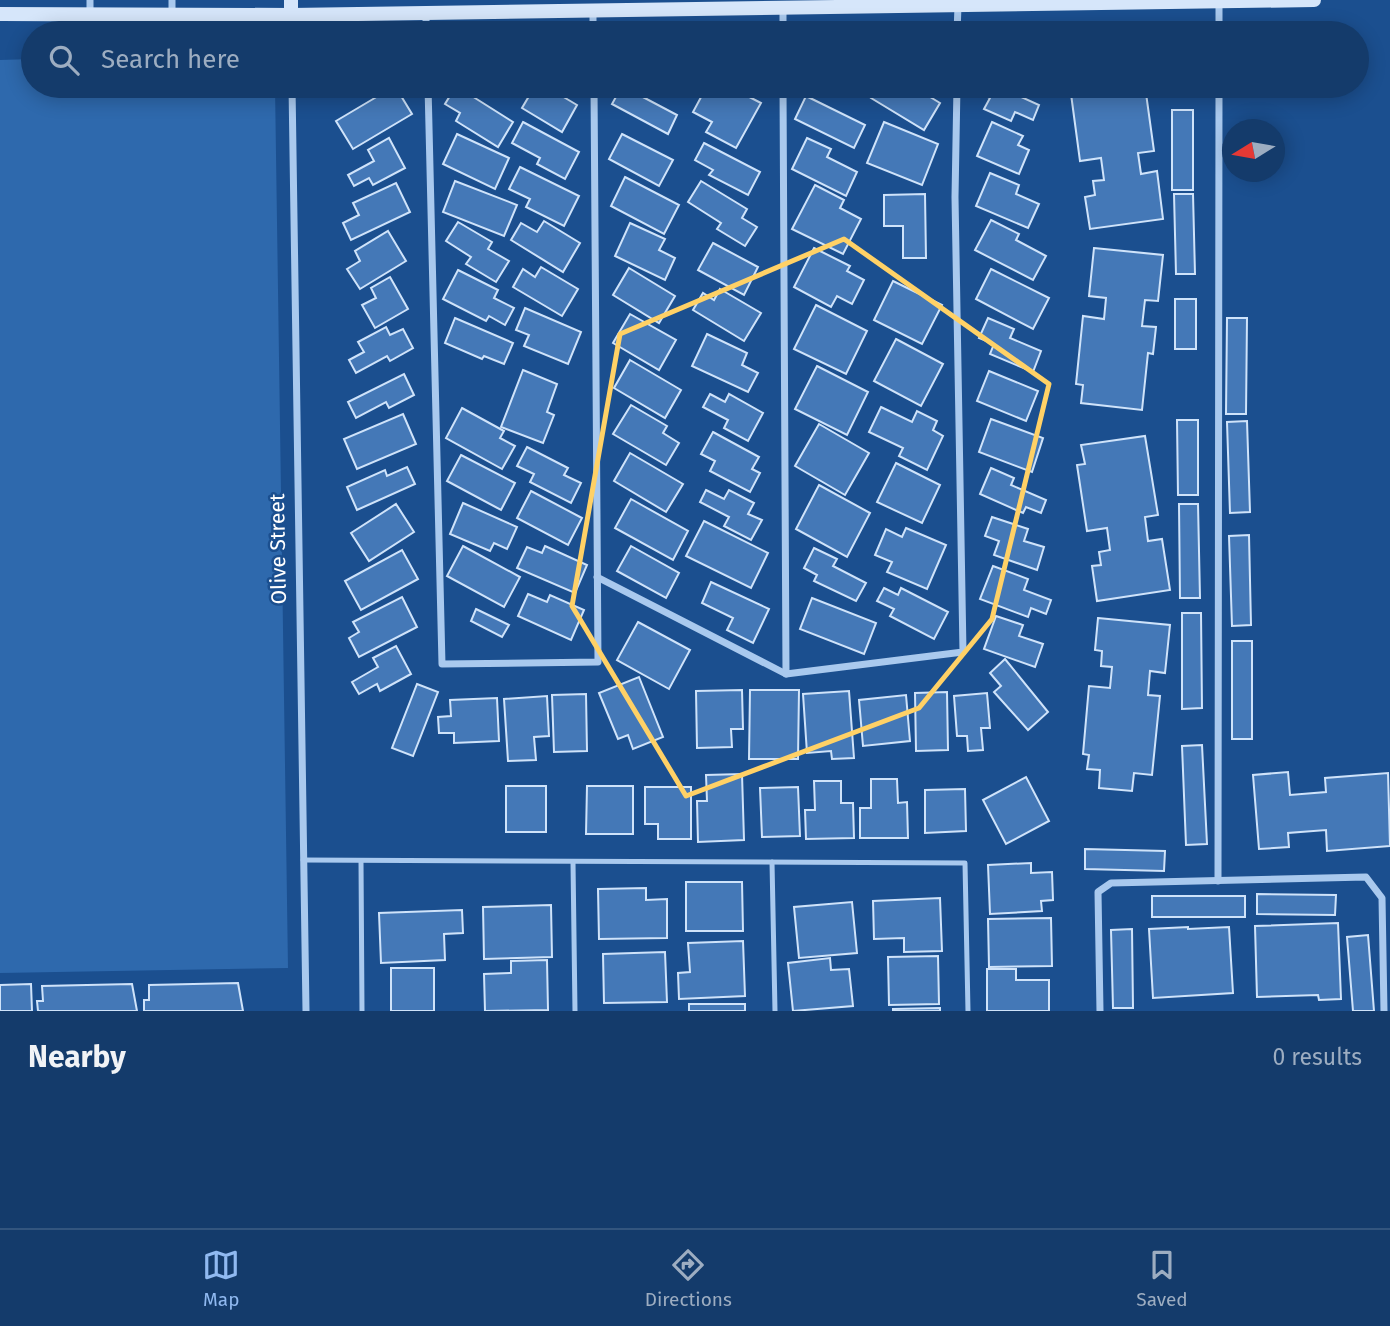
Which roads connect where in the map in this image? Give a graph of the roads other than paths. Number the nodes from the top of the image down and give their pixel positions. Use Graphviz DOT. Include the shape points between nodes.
graph roads {
  1 [pos="1314,0"];
  2 [pos="1219,1"];
  3 [pos="910,3"];
  4 [pos="958,5"];
  5 [pos="90,7"];
  6 [pos="172,7"];
  7 [pos="291,7"];
  8 [pos="783,8"];
  9 [pos="593,10"];
  10 [pos="426,13"];
  11 [pos="0,14"];
  12 [pos="426,21"];
  13 [pos="593,21"];
  14 [pos="783,21"];
  15 [pos="957,21"];
  16 [pos="1219,21"];
  17 [pos="292,98"];
  18 [pos="428,98"];
  19 [pos="594,98"];
  20 [pos="783,98"];
  21 [pos="957,98"];
  22 [pos="1219,98"];
  23 [pos="597,577"];
  24 [pos="786,674"];
  25 [pos="303,860"];
  26 [pos="362,861"];
  27 [pos="573,862"];
  28 [pos="772,862"];
  29 [pos="1218,881"];
  30 [pos="306,1011"];
  31 [pos="362,1011"];
  32 [pos="576,1011"];
  33 [pos="775,1011"];
  34 [pos="968,1011"];
  35 [pos="1100,1011"];
  36 [pos="1384,1011"];
  1 -- 2 [label="street"];
  2 -- 4 [label="street"];
  2 -- 16 [label="street"];
  3 -- 4 [label="street"];
  3 -- 8 [label="street"];
  4 -- 15 [label="street"];
  5 -- 6 [label="street"];
  5 -- 11 [label="street"];
  6 -- 7 [label="street"];
  7 -- 10 [label="street"];
  8 -- 9 [label="street"];
  8 -- 14 [label="street"];
  9 -- 10 [label="street"];
  9 -- 13 [label="street"];
  10 -- 12 [label="street"];
  17 -- 25 [label="street, Olive Street"];
  18 -- 23 [label="street" via="442,664 598,662"];
  19 -- 23 [label="street"];
  20 -- 24 [label="street"];
  21 -- 24 [label="street" via="963,652"];
  22 -- 29 [label="street"];
  23 -- 24 [label="street"];
  25 -- 26 [label="lane"];
  25 -- 30 [label="street, Olive Street"];
  26 -- 27 [label="lane"];
  26 -- 31 [label="lane"];
  27 -- 28 [label="lane"];
  27 -- 32 [label="lane"];
  28 -- 33 [label="lane"];
  28 -- 34 [label="lane" via="965,863"];
  29 -- 35 [label="street" via="1111,883 1097,892"];
  29 -- 36 [label="street" via="1366,877 1382,898"];
}
